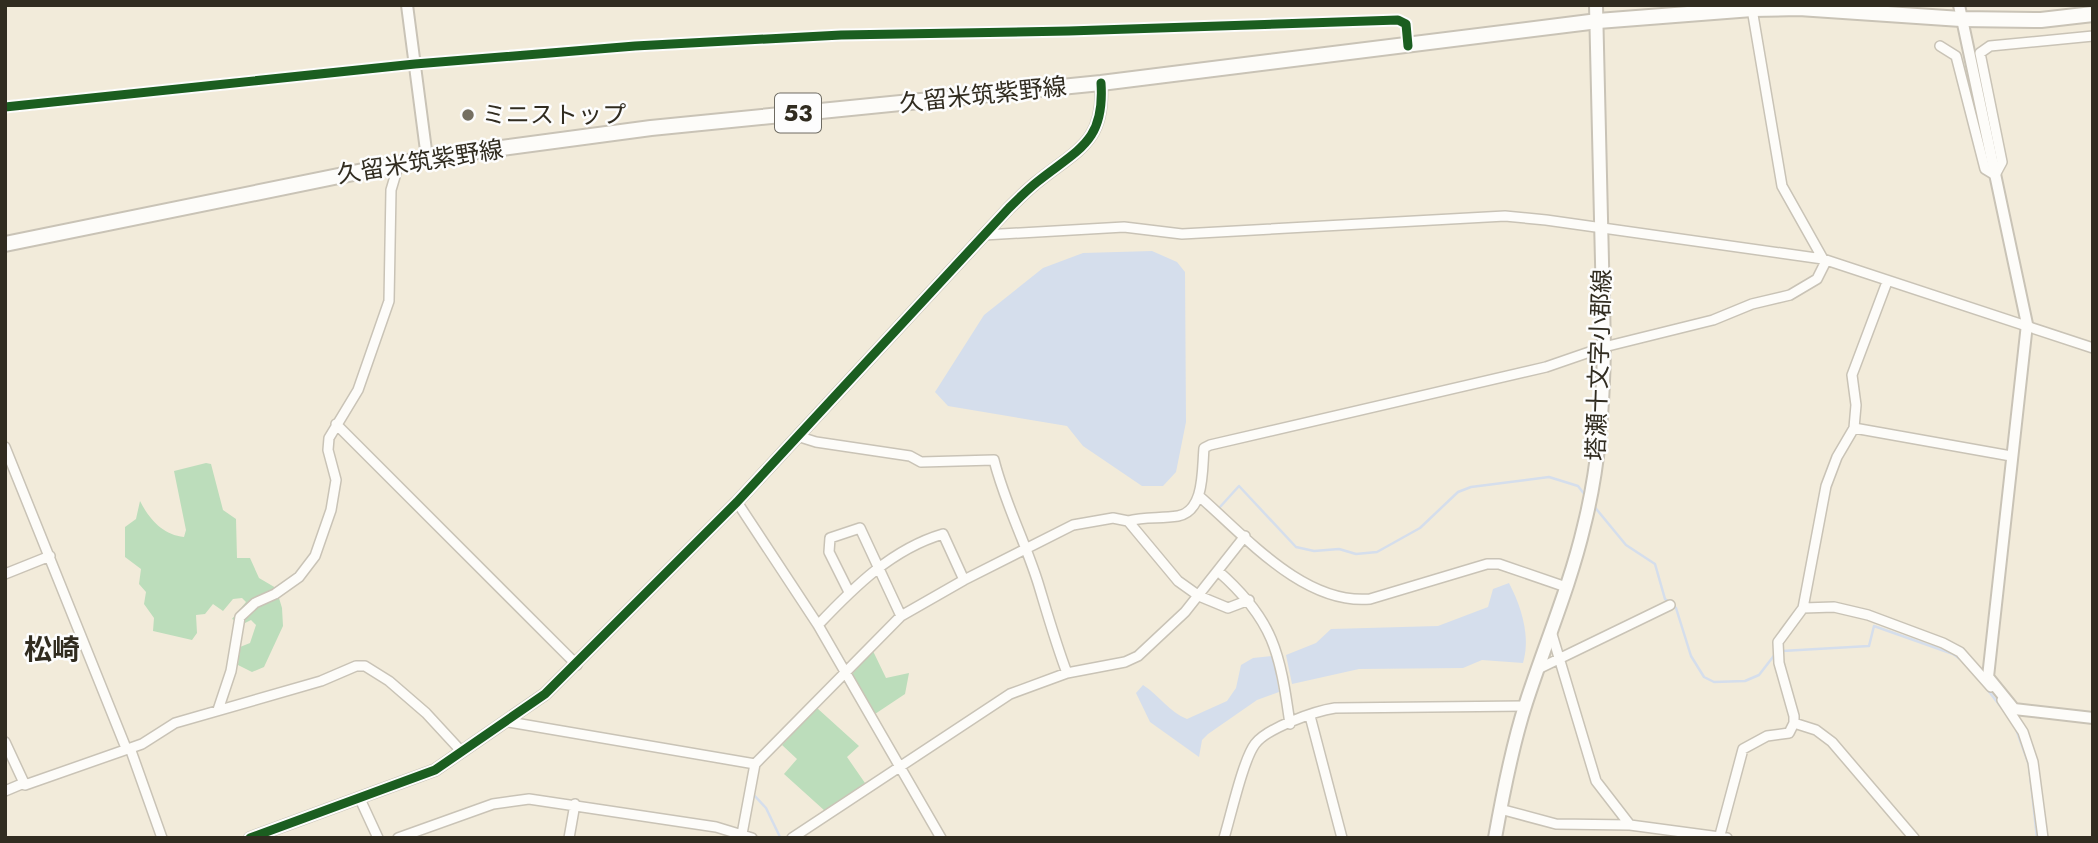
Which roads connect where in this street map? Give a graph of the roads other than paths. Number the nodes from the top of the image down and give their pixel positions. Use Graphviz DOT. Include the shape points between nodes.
graph roads {
  1 [pos="407,5"];
  2 [pos="1596,5"];
  3 [pos="1752,9"];
  4 [pos="1960,12"];
  5 [pos="2093,14"];
  6 [pos="1598,21"];
  7 [pos="2093,36"];
  8 [pos="1408,46"];
  9 [pos="1940,46"];
  10 [pos="415,64"];
  11 [pos="1101,83"];
  12 [pos="5,107"];
  13 [pos="427,158"];
  14 [pos="399,163"];
  15 [pos="1995,175"];
  16 [pos="1601,226"];
  17 [pos="984,235"];
  18 [pos="5,244"];
  19 [pos="1824,260"];
  20 [pos="1887,282"];
  21 [pos="2027,324"];
  22 [pos="1604,347"];
  23 [pos="2093,348"];
  24 [pos="337,424"];
  25 [pos="1854,428"];
  26 [pos="797,436"];
  27 [pos="5,447"];
  28 [pos="2011,456"];
  29 [pos="1199,496"];
  30 [pos="737,502"];
  31 [pos="1128,521"];
  32 [pos="1244,536"];
  33 [pos="1025,550"];
  34 [pos="50,556"];
  35 [pos="878,567"];
  36 [pos="1217,571"];
  37 [pos="5,574"];
  38 [pos="964,580"];
  39 [pos="1566,587"];
  40 [pos="849,592"];
  41 [pos="1199,596"];
  42 [pos="1250,600"];
  43 [pos="1670,605"];
  44 [pos="1803,608"];
  45 [pos="901,616"];
  46 [pos="818,625"];
  47 [pos="1551,631"];
  48 [pos="1559,658"];
  49 [pos="577,665"];
  50 [pos="1538,669"];
  51 [pos="846,673"];
  52 [pos="1067,673"];
  53 [pos="2000,696"];
  54 [pos="1525,706"];
  55 [pos="218,710"];
  56 [pos="1310,716"];
  57 [pos="2093,718"];
  58 [pos="509,722"];
  59 [pos="1794,723"];
  60 [pos="1290,724"];
  61 [pos="5,742"];
  62 [pos="128,748"];
  63 [pos="463,752"];
  64 [pos="755,764"];
  65 [pos="901,766"];
  66 [pos="24,783"];
  67 [pos="5,791"];
  68 [pos="360,799"];
  69 [pos="575,804"];
  70 [pos="1500,809"];
  71 [pos="1630,825"];
  72 [pos="742,834"];
  73 [pos="1724,836"];
  74 [pos="162,838"];
  75 [pos="250,838"];
  76 [pos="379,838"];
  77 [pos="398,838"];
  78 [pos="569,838"];
  79 [pos="752,838"];
  80 [pos="792,838"];
  81 [pos="941,838"];
  82 [pos="1224,838"];
  83 [pos="1342,838"];
  84 [pos="1495,838"];
  85 [pos="1914,838"];
  86 [pos="2043,838"];
  1 -- 10 [label="street"];
  2 -- 6 [label="main road, 塔瀬十文字小郡線"];
  3 -- 4 [label="main road, 久留米筑紫野線 / 53"];
  3 -- 6 [label="main road, 久留米筑紫野線 / 53"];
  3 -- 19 [label="street" via="1782,186"];
  4 -- 5 [label="main road, 久留米筑紫野線 / 53" via="2041,20"];
  4 -- 15 [label="street"];
  6 -- 8 [label="main road, 久留米筑紫野線 / 53"];
  6 -- 16 [label="main road, 塔瀬十文字小郡線"];
  7 -- 15 [label="street" via="1990,46 1980,53 2002,162"];
  8 -- 10 [label="street" via="1406,24 1373,19 841,34"];
  8 -- 11 [label="main road, 久留米筑紫野線 / 53"];
  9 -- 15 [label="street" via="1956,56 1985,169"];
  10 -- 12 [label="street"];
  10 -- 13 [label="street"];
  11 -- 13 [label="main road, 久留米筑紫野線 / 53" via="651,128"];
  11 -- 17 [label="street" via="1099,125 1087,145 1036,182"];
  13 -- 14 [label="main road, 久留米筑紫野線 / 53"];
  14 -- 18 [label="main road, 久留米筑紫野線 / 53"];
  14 -- 24 [label="street" via="391,190 389,301 358,390"];
  15 -- 21 [label="street"];
  16 -- 17 [label="street" via="1505,216 1182,234 1124,227"];
  16 -- 19 [label="street"];
  16 -- 22 [label="main road, 塔瀬十文字小郡線"];
  17 -- 26 [label="street"];
  19 -- 20 [label="street"];
  19 -- 22 [label="street" via="1817,279 1790,295"];
  20 -- 21 [label="street"];
  20 -- 25 [label="street" via="1852,375"];
  21 -- 23 [label="street"];
  21 -- 28 [label="street"];
  22 -- 29 [label="street" via="1546,367 1210,444 1204,448"];
  22 -- 39 [label="main road, 塔瀬十文字小郡線" via="1596,471"];
  24 -- 49 [label="street"];
  24 -- 55 [label="street" via="328,450 335,497 315,556 299,577 240,617 231,671"];
  25 -- 28 [label="street"];
  25 -- 44 [label="street" via="1826,486"];
  26 -- 30 [label="street"];
  26 -- 33 [label="street" via="910,456 921,462 994,460"];
  27 -- 34 [label="street"];
  28 -- 53 [label="street" via="1988,677"];
  29 -- 31 [label="street" via="1180,516"];
  29 -- 32 [label="street"];
  30 -- 46 [label="street"];
  30 -- 49 [label="street"];
  31 -- 33 [label="street" via="1113,518 1073,525"];
  31 -- 41 [label="street" via="1178,581"];
  32 -- 36 [label="street"];
  32 -- 39 [label="street" via="1304,585 1355,600 1488,564"];
  33 -- 38 [label="street"];
  33 -- 52 [label="street"];
  34 -- 37 [label="street"];
  34 -- 62 [label="street"];
  35 -- 38 [label="street" via="943,534"];
  35 -- 40 [label="street"];
  35 -- 40 [label="street" via="860,528 831,538 830,552"];
  35 -- 45 [label="street"];
  36 -- 41 [label="street"];
  36 -- 42 [label="street"];
  38 -- 45 [label="street"];
  39 -- 47 [label="main road, 塔瀬十文字小郡線"];
  40 -- 46 [label="street"];
  41 -- 42 [label="street" via="1228,608"];
  41 -- 52 [label="street" via="1138,656"];
  42 -- 60 [label="street" via="1268,629 1283,671"];
  43 -- 48 [label="street"];
  44 -- 53 [label="street" via="1856,612 1943,643 1960,652"];
  44 -- 59 [label="street" via="1778,642"];
  45 -- 51 [label="street"];
  46 -- 51 [label="street"];
  47 -- 48 [label="street"];
  47 -- 50 [label="main road, 塔瀬十文字小郡線"];
  48 -- 50 [label="street"];
  48 -- 71 [label="street" via="1597,781"];
  49 -- 58 [label="street"];
  50 -- 54 [label="main road, 塔瀬十文字小郡線"];
  51 -- 64 [label="street"];
  51 -- 65 [label="street"];
  52 -- 65 [label="street" via="1010,694"];
  53 -- 57 [label="street" via="2014,709 2028,713"];
  53 -- 86 [label="street" via="2023,732 2033,762"];
  54 -- 56 [label="street" via="1335,708"];
  54 -- 70 [label="main road, 塔瀬十文字小郡線"];
  55 -- 62 [label="street" via="175,723"];
  55 -- 63 [label="street" via="365,666 426,713"];
  56 -- 60 [label="street"];
  56 -- 83 [label="street"];
  58 -- 63 [label="street"];
  58 -- 64 [label="street"];
  59 -- 73 [label="street" via="1788,733 1767,736 1743,749"];
  59 -- 85 [label="street" via="1816,730 1832,742"];
  60 -- 82 [label="street" via="1267,733 1253,746"];
  61 -- 66 [label="street"];
  62 -- 66 [label="street"];
  62 -- 74 [label="street"];
  63 -- 68 [label="street" via="435,770"];
  64 -- 72 [label="street"];
  65 -- 80 [label="street"];
  65 -- 81 [label="street"];
  66 -- 67 [label="street"];
  68 -- 75 [label="street"];
  68 -- 76 [label="street"];
  69 -- 72 [label="street"];
  69 -- 77 [label="street" via="514,800"];
  69 -- 78 [label="street"];
  70 -- 71 [label="street" via="1556,824"];
  70 -- 84 [label="main road, 塔瀬十文字小郡線"];
  71 -- 73 [label="street"];
  72 -- 79 [label="street"];
}
